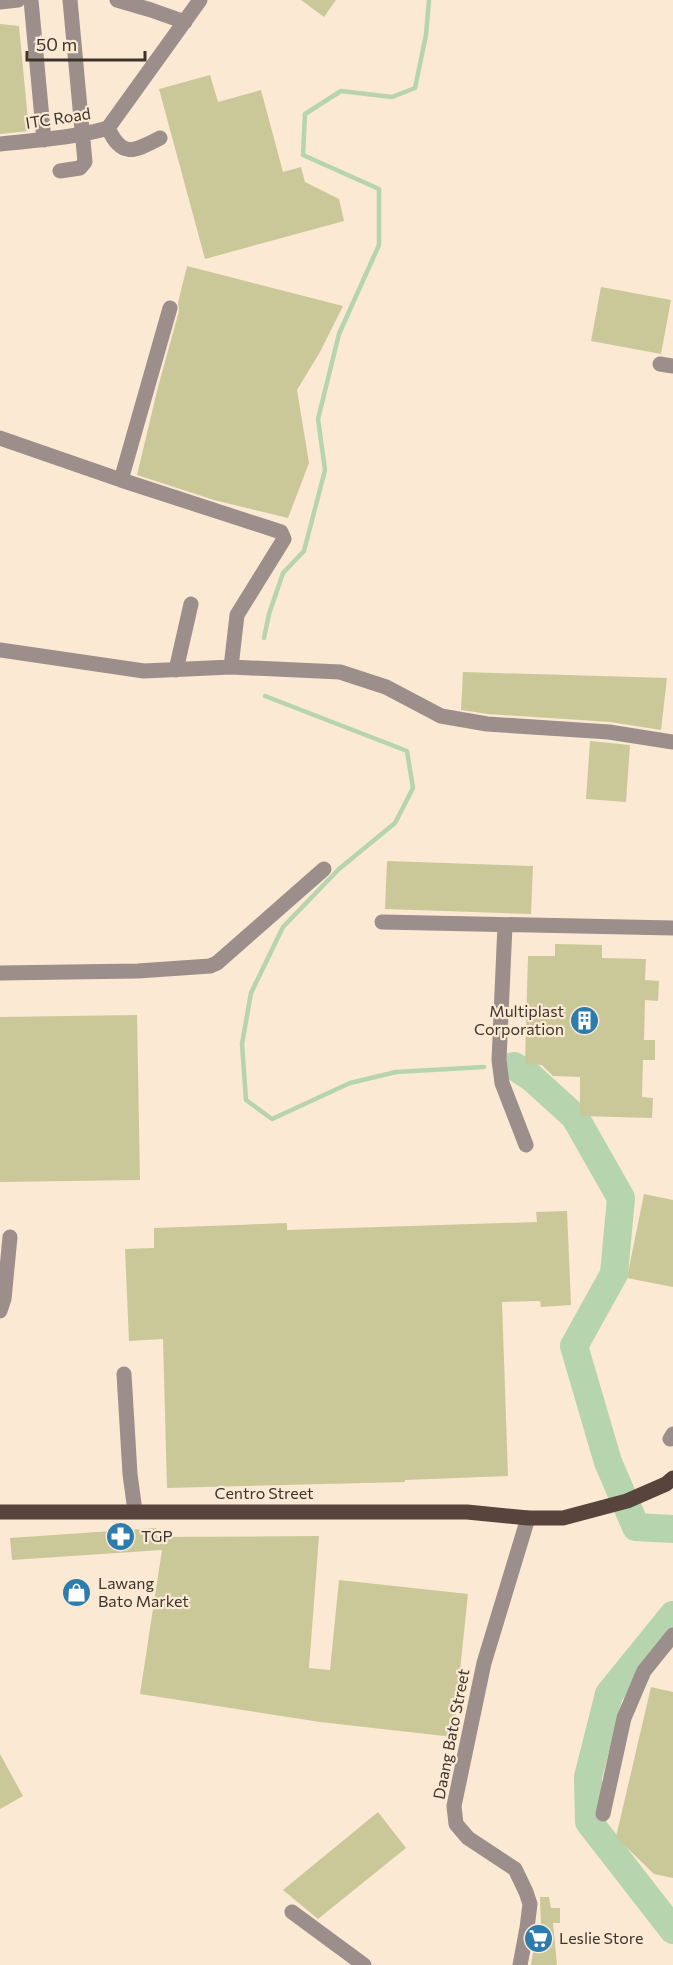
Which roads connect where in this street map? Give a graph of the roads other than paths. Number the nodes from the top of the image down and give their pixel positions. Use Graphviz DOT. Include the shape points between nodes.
graph roads {
  1 [pos="18,0"];
  2 [pos="31,0"];
  3 [pos="70,0"];
  4 [pos="117,0"];
  5 [pos="200,0"];
  6 [pos="0,2"];
  7 [pos="185,22"];
  8 [pos="108,128"];
  9 [pos="83,133"];
  10 [pos="160,138"];
  11 [pos="44,140"];
  12 [pos="0,144"];
  13 [pos="60,171"];
  14 [pos="170,308"];
  15 [pos="0,438"];
  16 [pos="121,480"];
  17 [pos="191,604"];
  18 [pos="0,651"];
  19 [pos="231,667"];
  20 [pos="176,670"];
  21 [pos="673,742"];
  22 [pos="324,869"];
  23 [pos="382,922"];
  24 [pos="505,925"];
  25 [pos="673,928"];
  26 [pos="0,973"];
  27 [pos="526,1145"];
  28 [pos="10,1237"];
  29 [pos="0,1311"];
  30 [pos="124,1374"];
  31 [pos="671,1483"];
  32 [pos="135,1511"];
  33 [pos="0,1512"];
  34 [pos="528,1518"];
  35 [pos="673,1635"];
  36 [pos="603,1814"];
  37 [pos="292,1912"];
  38 [pos="364,1965"];
  39 [pos="520,1965"];
  1 -- 6 [label="street"];
  2 -- 11 [label="street"];
  3 -- 9 [label="street"];
  4 -- 7 [label="street"];
  5 -- 7 [label="street, ITC Road"];
  7 -- 8 [label="street, ITC Road"];
  8 -- 9 [label="street, ITC Road"];
  8 -- 10 [label="street" via="120,148 143,147"];
  9 -- 11 [label="street, ITC Road"];
  9 -- 13 [label="street" via="85,162 80,168"];
  11 -- 12 [label="street, ITC Road"];
  14 -- 16 [label="street"];
  15 -- 16 [label="street"];
  16 -- 19 [label="street" via="281,532 284,539 237,615"];
  17 -- 20 [label="street"];
  18 -- 20 [label="street" via="144,671"];
  19 -- 20 [label="street"];
  19 -- 21 [label="street" via="340,672 386,687 441,716 487,724 609,732"];
  22 -- 26 [label="street" via="210,966"];
  23 -- 24 [label="street"];
  24 -- 25 [label="street"];
  24 -- 27 [label="street" via="499,1060 502,1083"];
  28 -- 29 [label="street"];
  30 -- 32 [label="street"];
  31 -- 34 [label="main road, Centro Street" via="627,1501 563,1518"];
  32 -- 33 [label="main road, Centro Street"];
  32 -- 34 [label="main road, Centro Street" via="467,1512"];
  34 -- 39 [label="street, Daang Bato Street" via="484,1662 454,1806 456,1824 468,1838 515,1869 526,1892 530,1904"];
  35 -- 36 [label="street" via="644,1671 624,1718"];
  37 -- 38 [label="street"];
}
